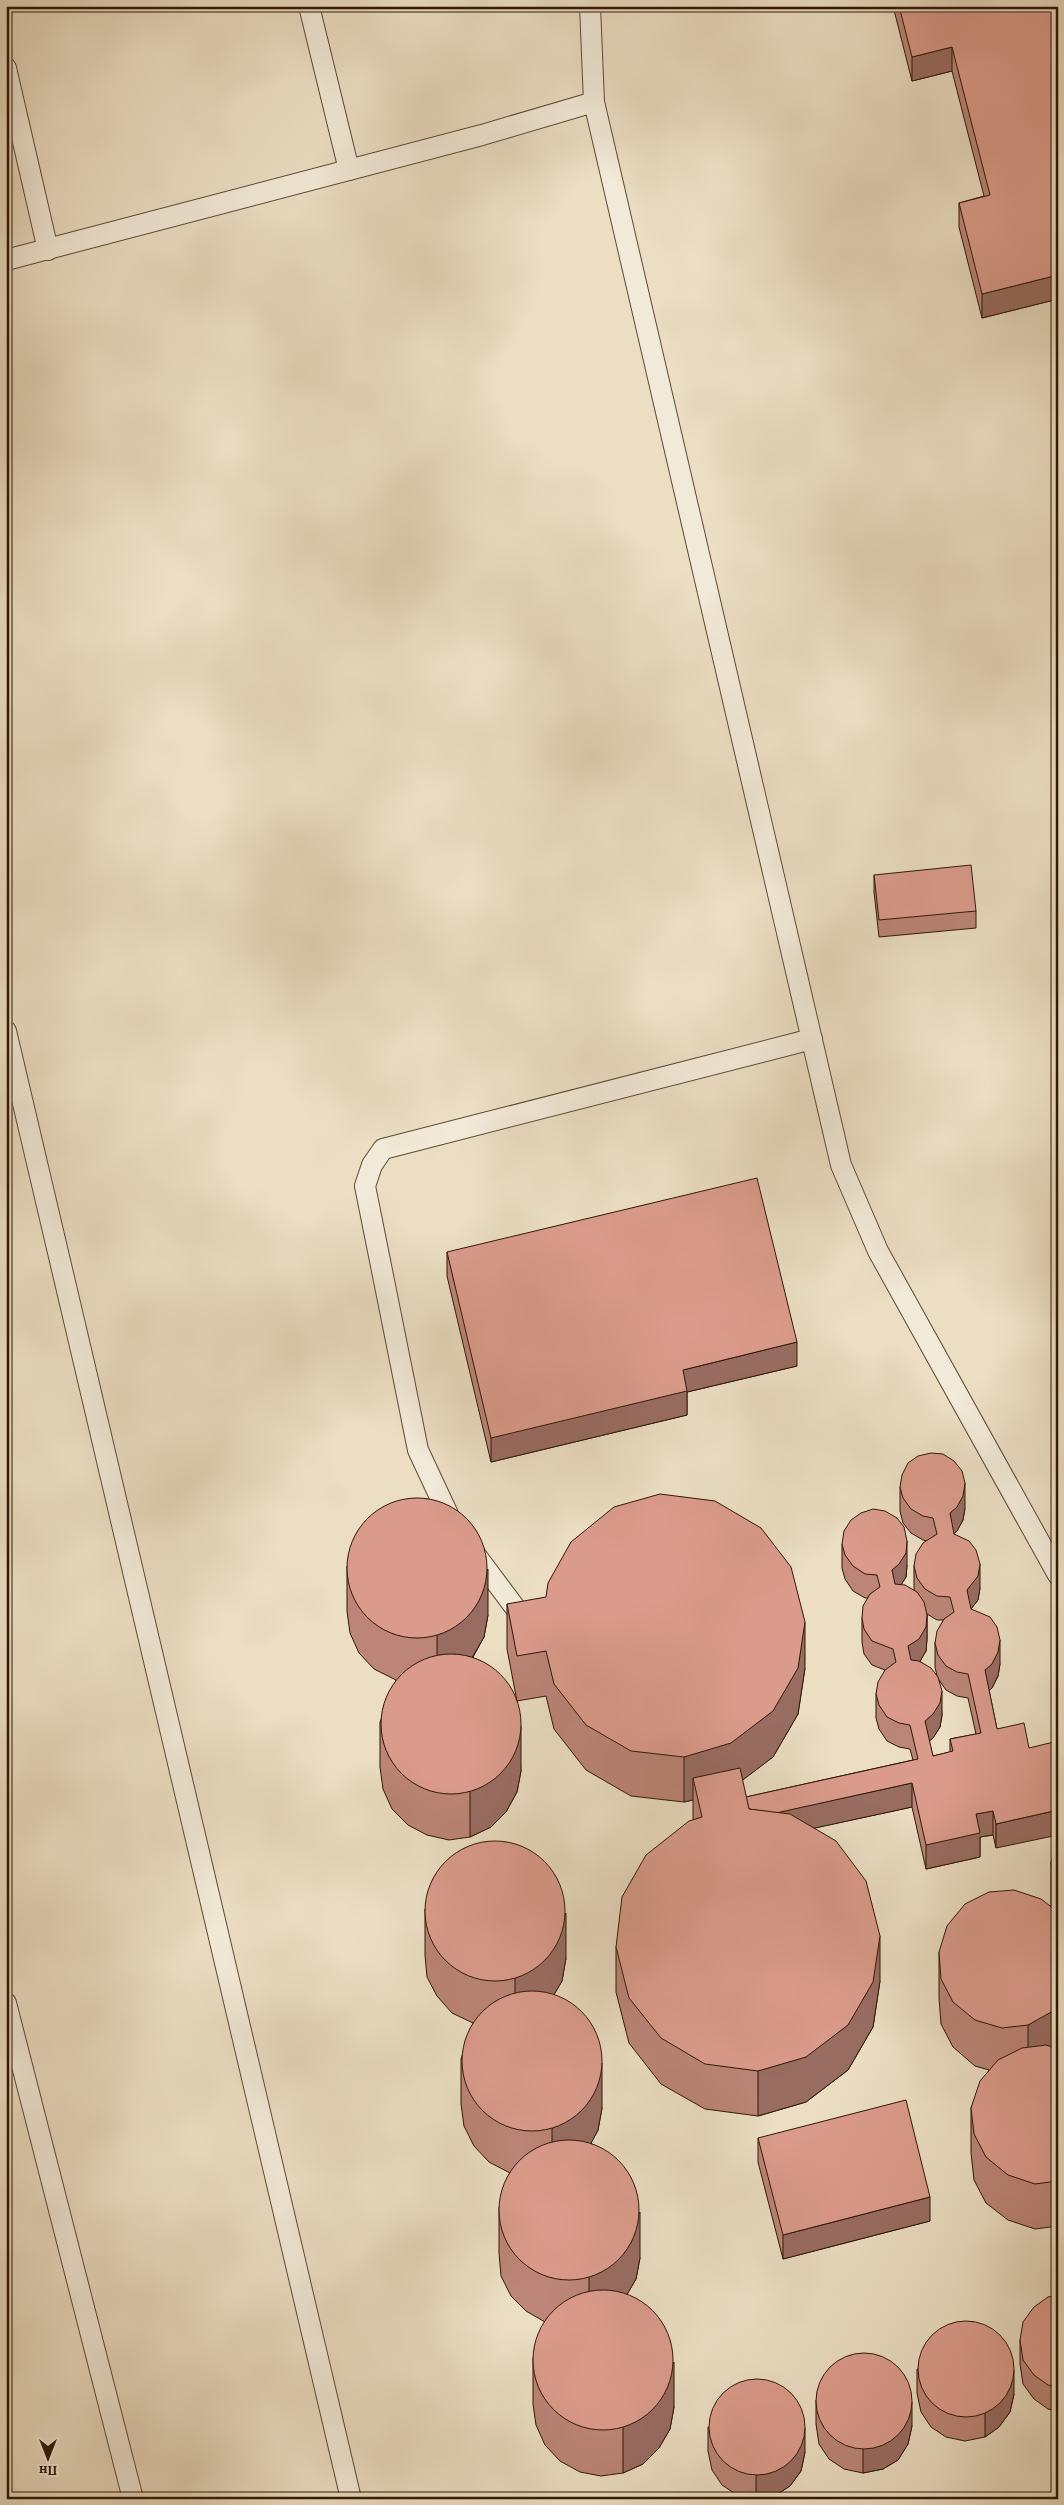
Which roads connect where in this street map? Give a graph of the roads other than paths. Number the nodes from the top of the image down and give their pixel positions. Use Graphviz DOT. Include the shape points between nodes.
graph roads {
  1 [pos="309,6"];
  2 [pos="590,6"];
  3 [pos="6,68"];
  4 [pos="594,102"];
  5 [pos="349,170"];
  6 [pos="48,250"];
  7 [pos="6,260"];
  8 [pos="6,1030"];
  9 [pos="812,1039"];
  10 [pos="1058,1575"];
  11 [pos="529,1626"];
  12 [pos="6,2003"];
  13 [pos="133,2499"];
  14 [pos="351,2499"];
  1 -- 5 [label="lane"];
  2 -- 4 [label="lane"];
  3 -- 6 [label="lane"];
  4 -- 5 [label="lane"];
  4 -- 9 [label="lane"];
  5 -- 6 [label="lane"];
  6 -- 7 [label="lane"];
  8 -- 14 [label="lane"];
  9 -- 10 [label="lane" via="841,1165 878,1250"];
  9 -- 11 [label="lane" via="383,1149 372,1165 365,1186 418,1450 450,1520"];
  12 -- 13 [label="lane"];
}
